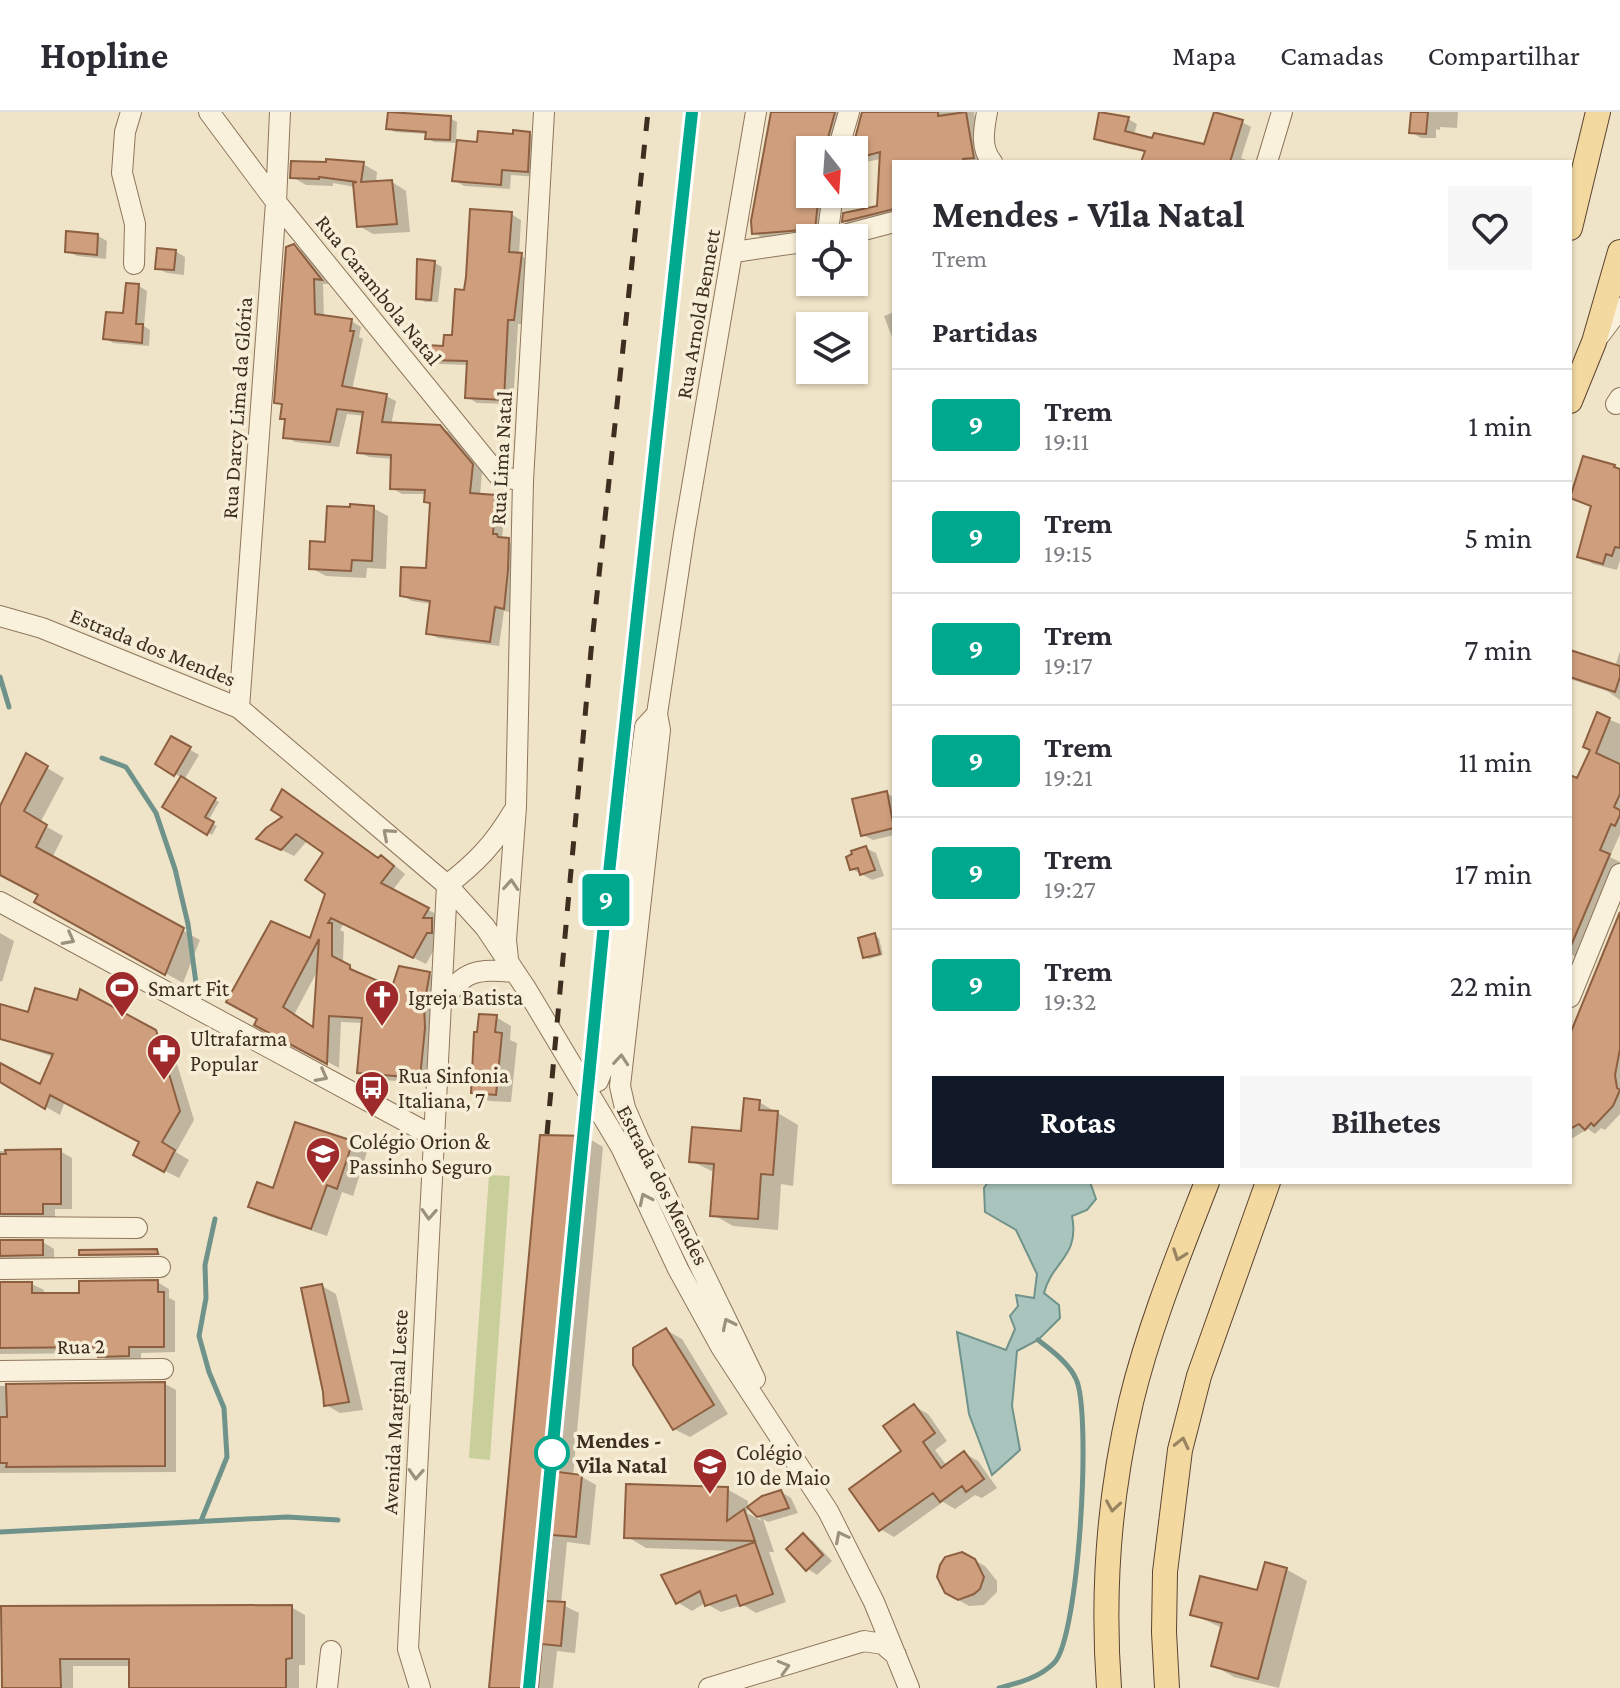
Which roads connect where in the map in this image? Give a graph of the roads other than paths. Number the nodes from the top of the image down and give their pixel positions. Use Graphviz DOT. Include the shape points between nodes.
graph roads {
  1 [pos="131,112"];
  2 [pos="209,112"];
  3 [pos="280,112"];
  4 [pos="544,112"];
  5 [pos="756,112"];
  6 [pos="849,112"];
  7 [pos="987,112"];
  8 [pos="1282,112"];
  9 [pos="1598,113"];
  10 [pos="842,136"];
  11 [pos="990,160"];
  12 [pos="1268,160"];
  13 [pos="276,202"];
  14 [pos="1572,220"];
  15 [pos="892,222"];
  16 [pos="868,228"];
  17 [pos="796,243"];
  18 [pos="734,252"];
  19 [pos="1620,252"];
  20 [pos="134,264"];
  21 [pos="1620,308"];
  22 [pos="1594,342"];
  23 [pos="1572,396"];
  24 [pos="523,481"];
  25 [pos="0,616"];
  26 [pos="239,708"];
  27 [pos="657,714"];
  28 [pos="516,807"];
  29 [pos="1620,874"];
  30 [pos="447,885"];
  31 [pos="0,902"];
  32 [pos="512,968"];
  33 [pos="1572,992"];
  34 [pos="442,1003"];
  35 [pos="585,1086"];
  36 [pos="433,1136"];
  37 [pos="1206,1184"];
  38 [pos="1267,1184"];
  39 [pos="0,1227"];
  40 [pos="137,1228"];
  41 [pos="160,1267"];
  42 [pos="0,1269"];
  43 [pos="163,1369"];
  44 [pos="0,1371"];
  45 [pos="786,1445"];
  46 [pos="876,1607"];
  47 [pos="1105,1635"];
  48 [pos="864,1641"];
  49 [pos="331,1651"];
  50 [pos="896,1655"];
  51 [pos="327,1688"];
  52 [pos="420,1688"];
  53 [pos="709,1688"];
  54 [pos="909,1688"];
  55 [pos="1097,1688"];
  56 [pos="1109,1688"];
  57 [pos="1167,1688"];
  1 -- 20 [label="street" via="122,173 135,224"];
  2 -- 13 [label="street, Rua Carambola Natal"];
  3 -- 13 [label="street, Rua Darcy Lima da Glória"];
  4 -- 24 [label="street, Rua Lima Natal"];
  5 -- 18 [label="street, Rua Arnold Bennett"];
  6 -- 10 [label="street"];
  7 -- 11 [label="street" via="983,136"];
  8 -- 12 [label="street"];
  9 -- 14 [label="main road"];
  13 -- 24 [label="street, Rua Carambola Natal" via="499,476"];
  13 -- 26 [label="street, Rua Darcy Lima da Glória"];
  15 -- 16 [label="street"];
  17 -- 18 [label="street"];
  18 -- 27 [label="street, Rua Arnold Bennett"];
  19 -- 22 [label="main road"];
  21 -- 22 [label="street"];
  22 -- 23 [label="main road"];
  24 -- 28 [label="street, Rua Lima Natal"];
  25 -- 26 [label="street, Estrada dos Mendes"];
  30 -- 26 [label="street, Estrada dos Mendes, one-way"];
  27 -- 35 [label="street, Rua Arnold Bennett" via="645,727 603,1068 598,1081"];
  45 -- 27 [label="street, Rua Arnold Bennett, one-way" via="621,1096 621,1056 660,730"];
  28 -- 30 [label="street" via="477,862"];
  32 -- 28 [label="street, Rua Lima Natal, one-way" via="506,940"];
  29 -- 33 [label="street"];
  30 -- 32 [label="street, Estrada dos Mendes" via="485,927"];
  30 -- 34 [label="street, Avenida Marginal Leste"];
  31 -- 36 [label="street, one-way"];
  32 -- 34 [label="street" via="466,975"];
  32 -- 35 [label="street, Estrada dos Mendes"];
  34 -- 36 [label="street, Avenida Marginal Leste"];
  45 -- 35 [label="street, Estrada dos Mendes, one-way" via="721,1347"];
  36 -- 52 [label="street, Avenida Marginal Leste, one-way" via="408,1649"];
  37 -- 47 [label="main road, one-way" via="1132,1401 1109,1526"];
  57 -- 38 [label="main road, one-way" via="1165,1572 1180,1450 1199,1376"];
  39 -- 40 [label="street"];
  41 -- 42 [label="street"];
  43 -- 44 [label="street, Rua 2"];
  46 -- 45 [label="street, Estrada dos Mendes, one-way" via="828,1511"];
  46 -- 48 [label="street" via="877,1624"];
  46 -- 50 [label="street, Estrada dos Mendes"];
  47 -- 55 [label="street"];
  47 -- 56 [label="main road"];
  48 -- 50 [label="street" via="883,1644"];
  53 -- 48 [label="street, one-way"];
  49 -- 51 [label="street"];
  50 -- 54 [label="street, Estrada dos Mendes"];
}
